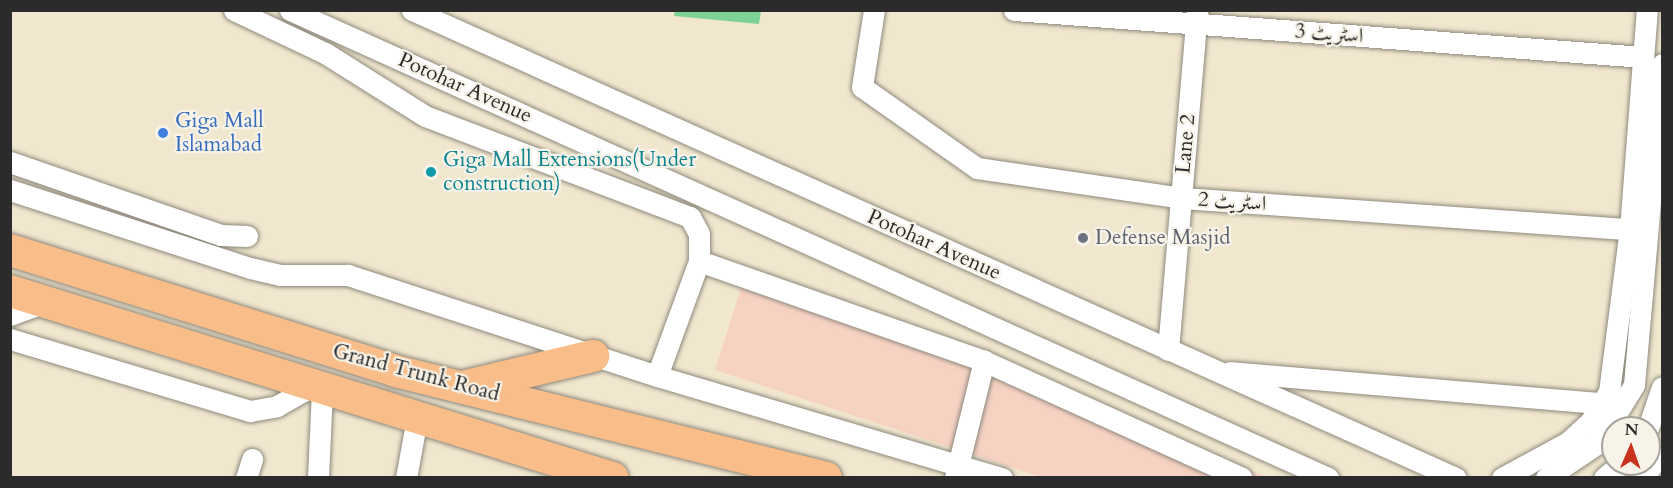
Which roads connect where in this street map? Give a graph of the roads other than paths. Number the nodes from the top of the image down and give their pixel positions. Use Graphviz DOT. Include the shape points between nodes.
graph roads {
  1 [pos="234,10"];
  2 [pos="290,10"];
  3 [pos="412,10"];
  4 [pos="874,10"];
  5 [pos="1014,10"];
  6 [pos="1647,10"];
  7 [pos="1197,17"];
  8 [pos="1653,60"];
  9 [pos="10,162"];
  10 [pos="10,190"];
  11 [pos="1182,198"];
  12 [pos="1630,230"];
  13 [pos="10,236"];
  14 [pos="247,236"];
  15 [pos="22,254"];
  16 [pos="699,261"];
  17 [pos="10,291"];
  18 [pos="46,302"];
  19 [pos="10,315"];
  20 [pos="10,339"];
  21 [pos="1168,350"];
  22 [pos="593,356"];
  23 [pos="984,361"];
  24 [pos="1211,370"];
  25 [pos="657,376"];
  26 [pos="461,387"];
  27 [pos="1662,387"];
  28 [pos="317,388"];
  29 [pos="1603,403"];
  30 [pos="1652,416"];
  31 [pos="417,418"];
  32 [pos="1662,451"];
  33 [pos="957,470"];
  34 [pos="801,473"];
  35 [pos="318,477"];
  36 [pos="406,477"];
  37 [pos="612,477"];
  38 [pos="826,477"];
  39 [pos="1002,477"];
  40 [pos="1242,477"];
  41 [pos="1329,477"];
  42 [pos="1456,477"];
  43 [pos="1502,477"];
  44 [pos="1546,477"];
  45 [pos="1643,477"];
  1 -- 16 [label="street" via="325,52 425,116 690,217 699,234"];
  2 -- 41 [label="street, Potohar Avenue"];
  3 -- 21 [label="street, Potohar Avenue"];
  4 -- 11 [label="street, اسٹریٹ 2" via="862,87 976,168"];
  5 -- 7 [label="street, اسٹریٹ 3"];
  6 -- 8 [label="street"];
  7 -- 8 [label="street, اسٹریٹ 3"];
  7 -- 11 [label="street, Lane 2"];
  8 -- 12 [label="street"];
  8 -- 44 [label="street" via="1634,385 1598,442"];
  9 -- 14 [label="street" via="221,235"];
  10 -- 22 [label="street" via="250,268 280,275 348,275"];
  11 -- 12 [label="street, اسٹریٹ 2"];
  11 -- 21 [label="street, Lane 2"];
  12 -- 29 [label="street" via="1615,370"];
  13 -- 15 [label="highway"];
  15 -- 26 [label="highway, Grand Trunk Road"];
  16 -- 23 [label="street"];
  16 -- 25 [label="street"];
  17 -- 18 [label="highway, Grand Trunk Road"];
  18 -- 19 [label="street"];
  18 -- 28 [label="highway, Grand Trunk Road"];
  20 -- 28 [label="street" via="250,411 277,406"];
  21 -- 24 [label="street, Potohar Avenue"];
  22 -- 25 [label="street"];
  22 -- 26 [label="highway"];
  23 -- 33 [label="street"];
  23 -- 40 [label="street"];
  24 -- 29 [label="street"];
  24 -- 42 [label="street, Potohar Avenue"];
  25 -- 33 [label="street"];
  26 -- 34 [label="highway, Grand Trunk Road"];
  27 -- 30 [label="street"];
  28 -- 31 [label="highway, Grand Trunk Road"];
  28 -- 35 [label="street"];
  29 -- 43 [label="street" via="1568,442"];
  31 -- 36 [label="street"];
  31 -- 37 [label="highway, Grand Trunk Road"];
  32 -- 45 [label="street"];
  33 -- 39 [label="street"];
  34 -- 38 [label="highway, Grand Trunk Road"];
}
